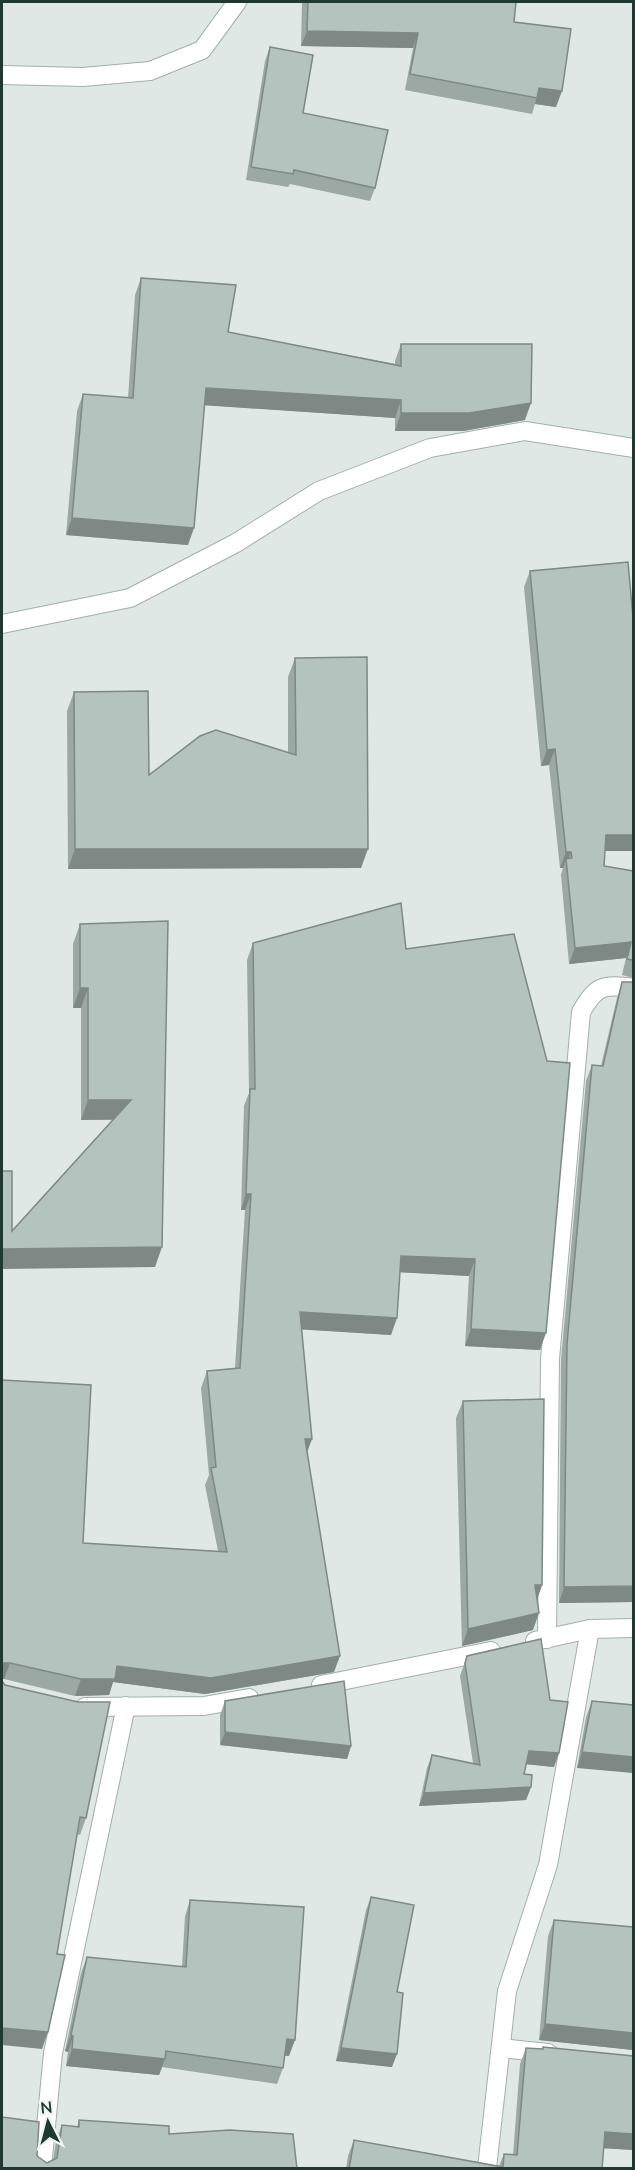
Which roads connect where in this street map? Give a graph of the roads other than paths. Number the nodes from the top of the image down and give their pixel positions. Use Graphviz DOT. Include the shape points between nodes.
graph roads {
  1 [pos="237,2"];
  2 [pos="2,75"];
  3 [pos="633,448"];
  4 [pos="2,624"];
  5 [pos="633,988"];
  6 [pos="633,1628"];
  7 [pos="590,1629"];
  8 [pos="547,1639"];
  9 [pos="309,1688"];
  10 [pos="262,1696"];
  11 [pos="64,1704"];
  12 [pos="126,1706"];
  13 [pos="501,2048"];
  14 [pos="567,2055"];
  15 [pos="42,2169"];
  16 [pos="487,2169"];
  1 -- 2 [label="street" via="202,50 150,71 82,77"];
  3 -- 4 [label="street" via="525,431 430,448 319,491 236,543 130,598"];
  5 -- 8 [label="street" via="610,984 592,993 581,1012 550,1359"];
  6 -- 7 [label="street"];
  7 -- 8 [label="street"];
  7 -- 13 [label="street" via="548,1865 507,1991"];
  8 -- 9 [label="street"];
  10 -- 12 [label="street" via="204,1706"];
  11 -- 12 [label="street"];
  12 -- 15 [label="street" via="53,2053"];
  13 -- 14 [label="street"];
  13 -- 16 [label="street"];
}
